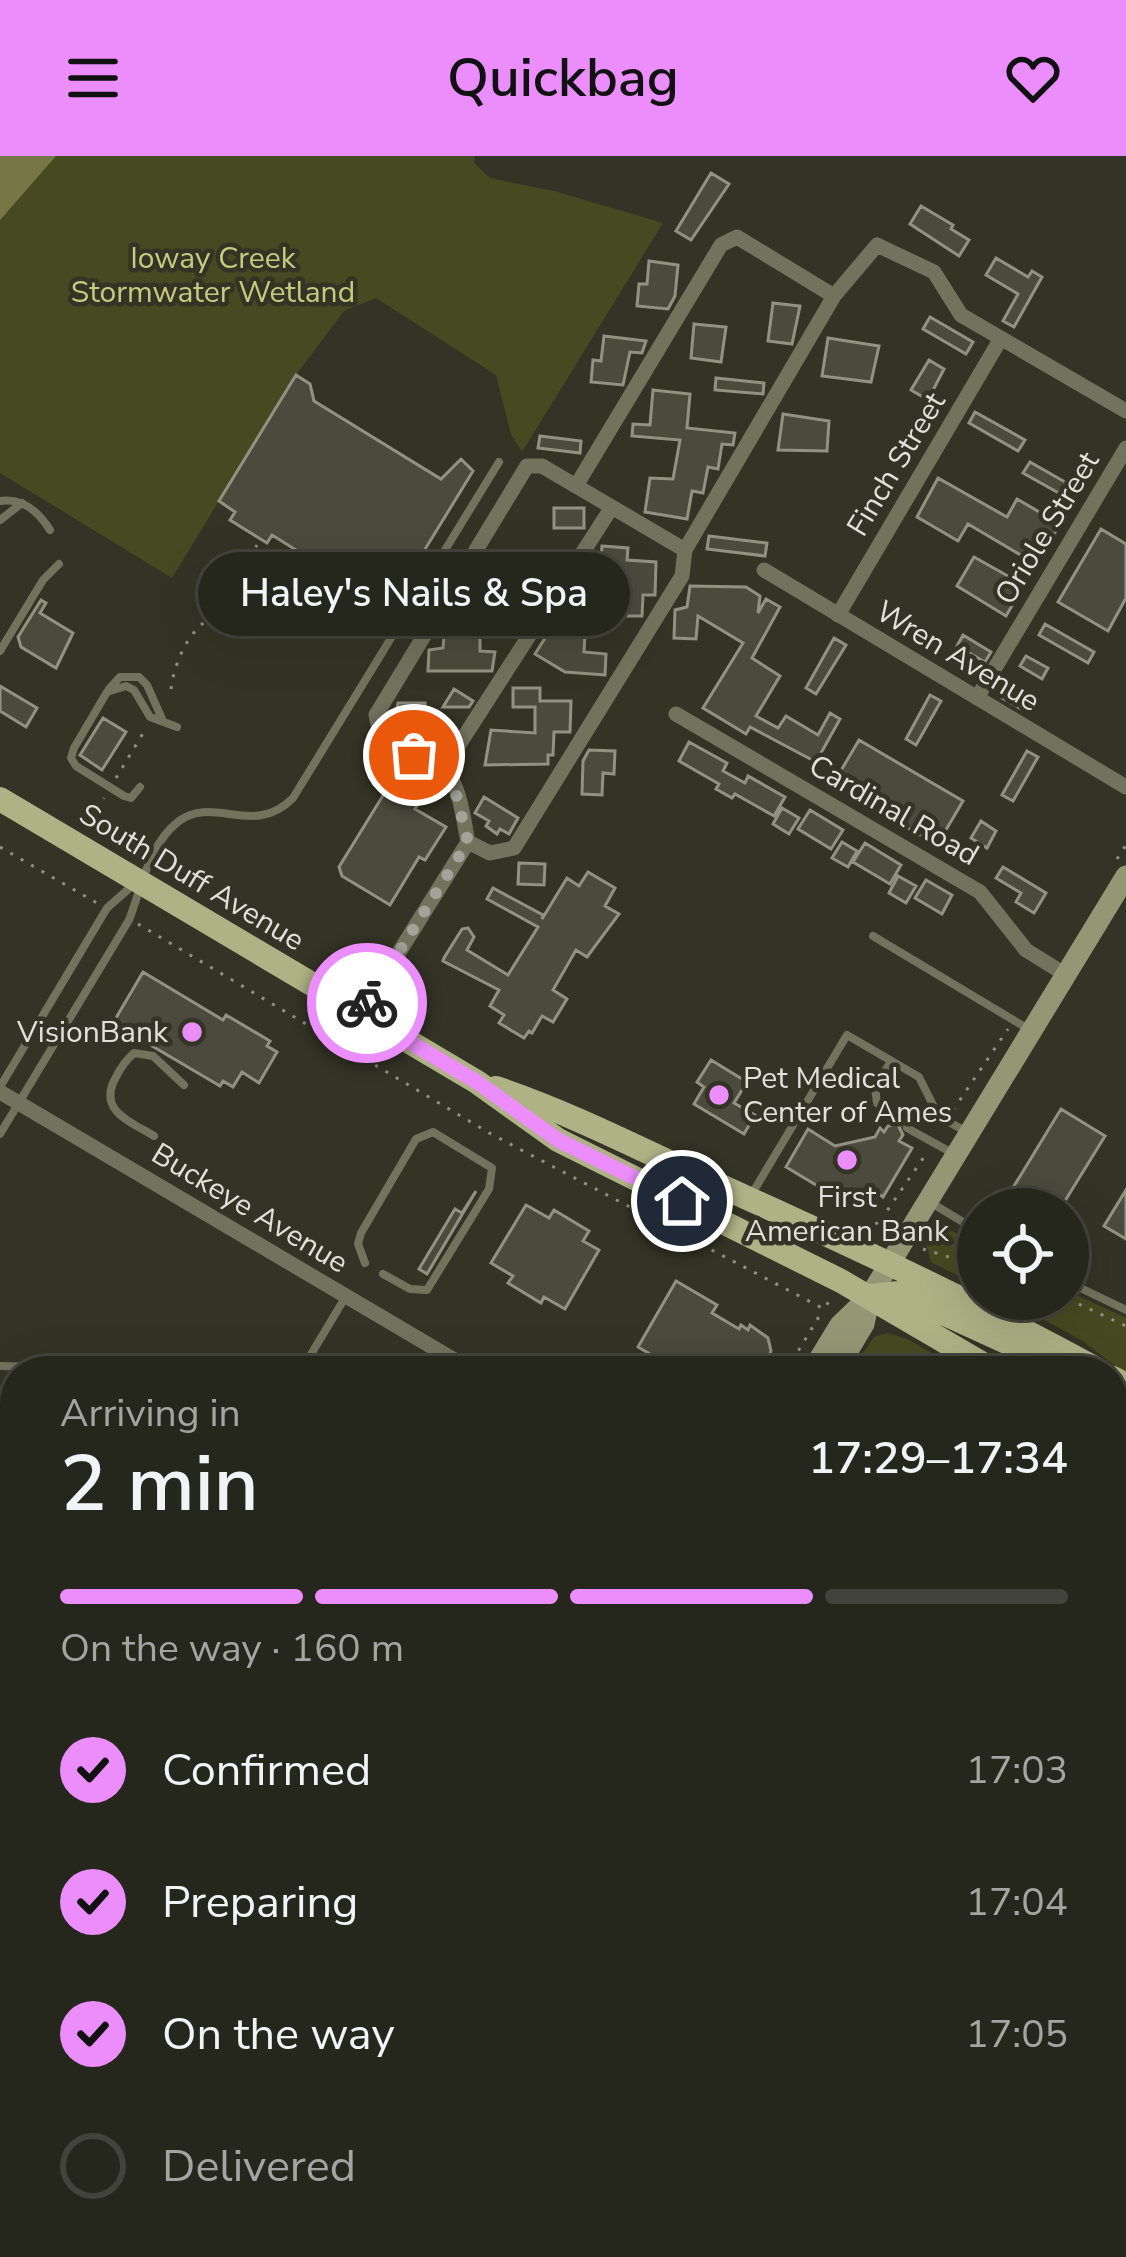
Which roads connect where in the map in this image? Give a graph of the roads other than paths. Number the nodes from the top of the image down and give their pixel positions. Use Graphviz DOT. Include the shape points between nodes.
graph roads {
  1 [pos="834,296"];
  2 [pos="1000,340"];
  3 [pos="1126,411"];
  4 [pos="1126,448"];
  5 [pos="500,462"];
  6 [pos="576,486"];
  7 [pos="0,501"];
  8 [pos="23,503"];
  9 [pos="611,507"];
  10 [pos="0,520"];
  11 [pos="50,530"];
  12 [pos="685,550"];
  13 [pos="59,565"];
  14 [pos="764,570"];
  15 [pos="838,615"];
  16 [pos="0,651"];
  17 [pos="976,698"];
  18 [pos="676,714"];
  19 [pos="176,727"];
  20 [pos="442,771"];
  21 [pos="1125,785"];
  22 [pos="140,787"];
  23 [pos="0,799"];
  24 [pos="468,842"];
  25 [pos="1121,869"];
  26 [pos="139,880"];
  27 [pos="873,935"];
  28 [pos="1066,975"];
  29 [pos="361,1013"];
  30 [pos="1022,1026"];
  31 [pos="891,1061"];
  32 [pos="477,1082"];
  33 [pos="184,1084"];
  34 [pos="0,1090"];
  35 [pos="20,1104"];
  36 [pos="893,1119"];
  37 [pos="908,1127"];
  38 [pos="969,1133"];
  39 [pos="0,1134"];
  40 [pos="154,1136"];
  41 [pos="956,1155"];
  42 [pos="749,1199"];
  43 [pos="928,1201"];
  44 [pos="957,1218"];
  45 [pos="365,1263"];
  46 [pos="889,1264"];
  47 [pos="383,1274"];
  48 [pos="1089,1292"];
  49 [pos="346,1296"];
  50 [pos="870,1296"];
  51 [pos="1126,1310"];
  52 [pos="310,1356"];
  53 [pos="447,1356"];
  54 [pos="821,1356"];
  55 [pos="845,1356"];
  56 [pos="970,1356"];
  57 [pos="1037,1356"];
  58 [pos="1073,1356"];
  1 -- 2 [label="street" via="877,245 934,272 961,315"];
  1 -- 6 [label="street" via="737,237 721,245"];
  1 -- 12 [label="street"];
  2 -- 3 [label="street"];
  2 -- 15 [label="street, Finch Street"];
  4 -- 17 [label="street, Oriole Street"];
  5 -- 26 [label="lane" via="292,798 266,817 180,820"];
  6 -- 9 [label="street"];
  6 -- 20 [label="street" via="527,466 376,716 386,739"];
  7 -- 8 [label="lane"];
  8 -- 10 [label="lane"];
  8 -- 11 [label="lane"];
  9 -- 12 [label="street"];
  9 -- 20 [label="street"];
  12 -- 24 [label="street" via="682,576 514,848 490,854"];
  13 -- 16 [label="lane"];
  14 -- 15 [label="street, Wren Avenue"];
  15 -- 17 [label="street, Wren Avenue"];
  17 -- 21 [label="street, Wren Avenue"];
  18 -- 28 [label="street, Cardinal Road" via="980,892 1026,950"];
  19 -- 22 [label="lane" via="146,713 134,690 107,692 71,758 124,796"];
  20 -- 24 [label="street" via="453,782"];
  23 -- 26 [label="main road, South Duff Avenue"];
  24 -- 29 [label="street"];
  25 -- 28 [label="main road"];
  26 -- 29 [label="main road, South Duff Avenue"];
  26 -- 34 [label="lane" via="106,908"];
  26 -- 35 [label="lane" via="129,920"];
  27 -- 30 [label="lane"];
  28 -- 30 [label="main road"];
  29 -- 32 [label="main road, South Duff Avenue"];
  30 -- 38 [label="main road"];
  31 -- 36 [label="lane" via="875,1087 877,1103"];
  31 -- 38 [label="lane" via="925,1083 946,1121"];
  31 -- 42 [label="lane" via="847,1035"];
  32 -- 42 [label="main road, South Duff Avenue"];
  32 -- 50 [label="main road, South Duff Avenue" via="558,1140"];
  33 -- 40 [label="lane" via="153,1056 134,1052 111,1085 111,1107"];
  34 -- 35 [label="street, Buckeye Avenue"];
  35 -- 39 [label="lane"];
  35 -- 49 [label="street, Buckeye Avenue"];
  37 -- 41 [label="lane"];
  38 -- 41 [label="main road"];
  41 -- 43 [label="main road"];
  42 -- 46 [label="main road, South Duff Avenue"];
  43 -- 44 [label="lane"];
  43 -- 46 [label="main road"];
  45 -- 47 [label="lane" via="361,1233 424,1133 492,1168 490,1189 427,1290"];
  46 -- 50 [label="main road"];
  46 -- 58 [label="main road, South Duff Avenue"];
  48 -- 51 [label="lane"];
  49 -- 52 [label="lane"];
  49 -- 53 [label="street, Buckeye Avenue"];
  50 -- 54 [label="main road"];
  50 -- 55 [label="main road"];
  50 -- 56 [label="main road, South Duff Avenue"];
  50 -- 57 [label="main road" via="899,1294"];
}
